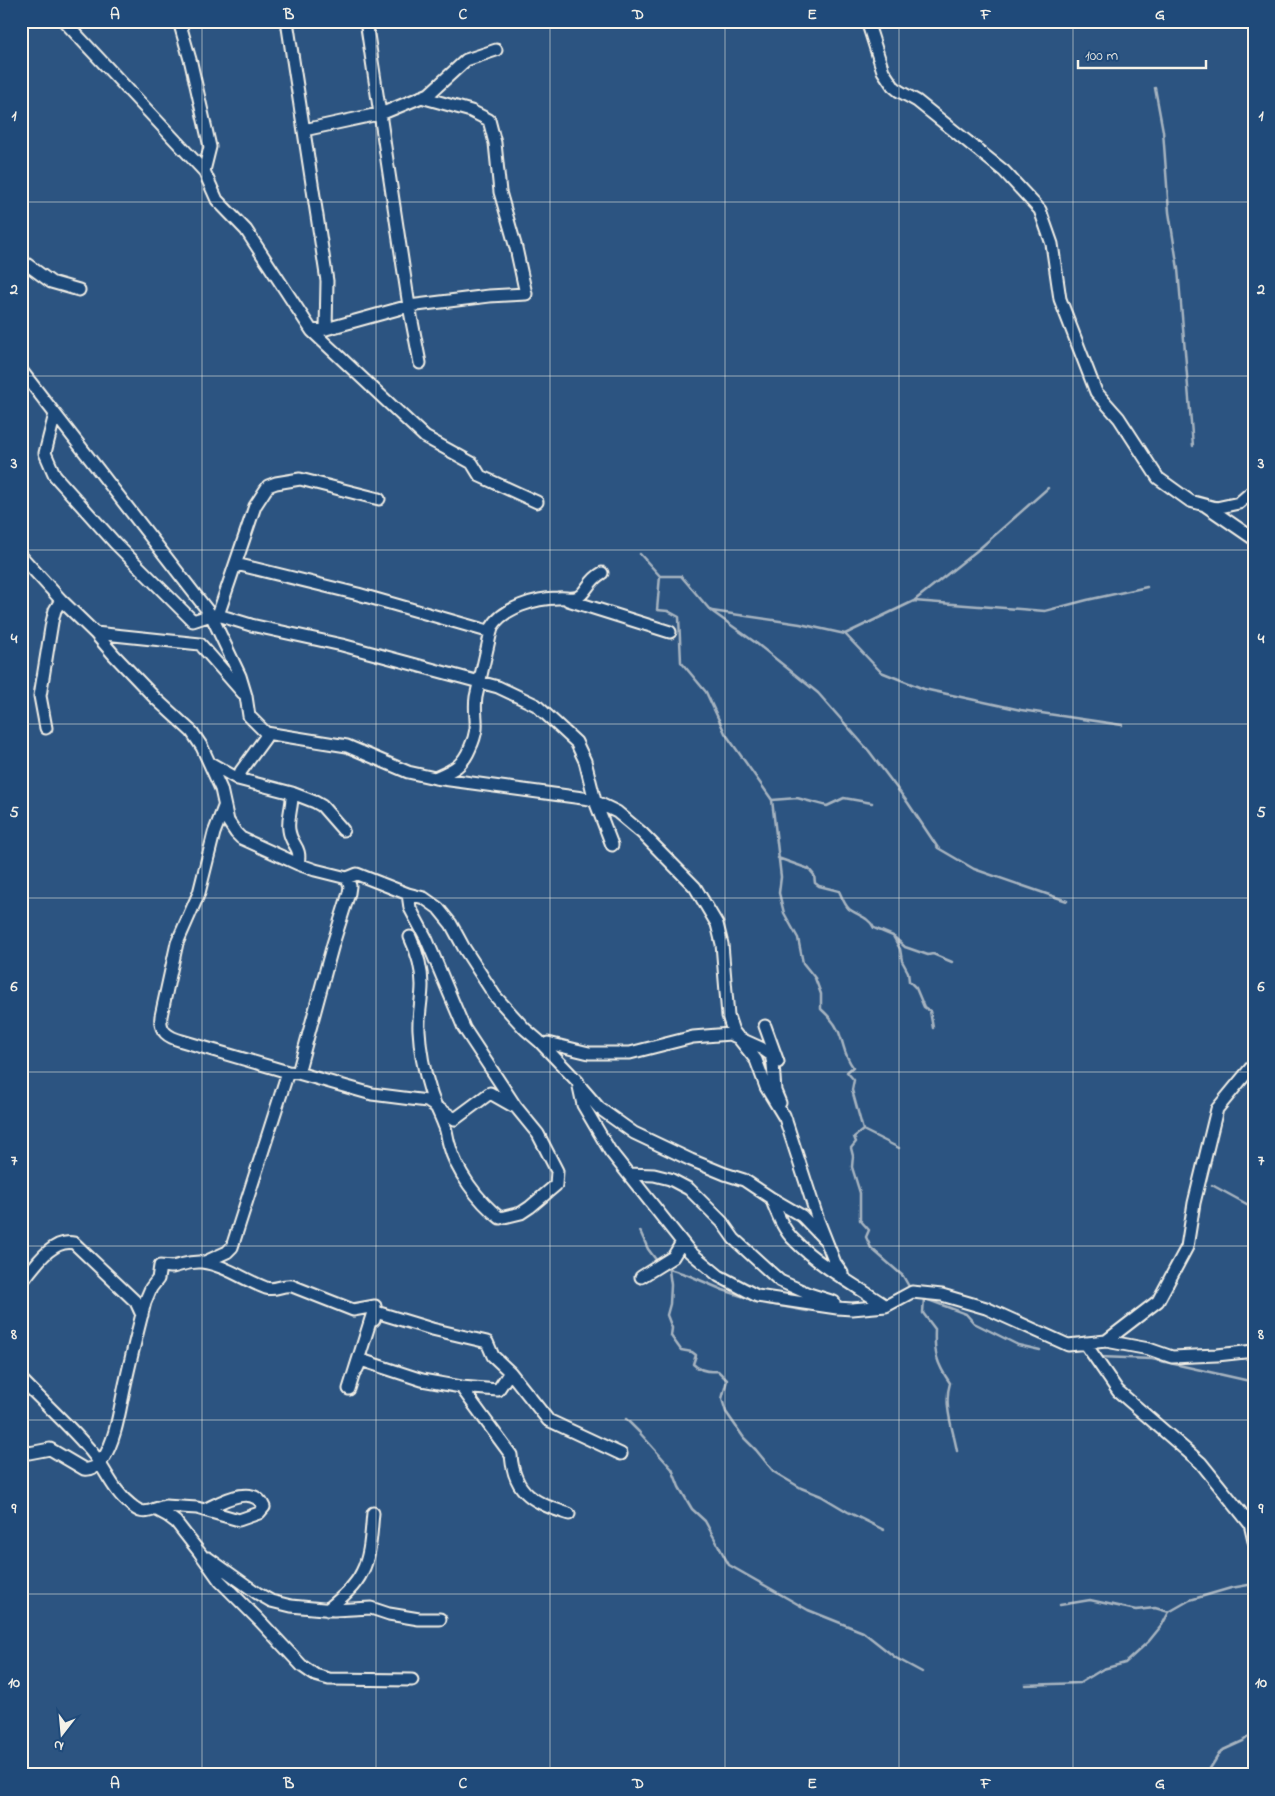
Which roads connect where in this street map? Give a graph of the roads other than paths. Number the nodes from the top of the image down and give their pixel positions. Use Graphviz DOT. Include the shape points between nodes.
graph roads {
  1 [pos="64,21"];
  2 [pos="179,21"];
  3 [pos="287,21"];
  4 [pos="366,21"];
  5 [pos="866,21"];
  6 [pos="496,50"];
  7 [pos="421,97"];
  8 [pos="381,113"];
  9 [pos="304,130"];
  10 [pos="204,171"];
  11 [pos="21,260"];
  12 [pos="79,290"];
  13 [pos="409,306"];
  14 [pos="326,329"];
  15 [pos="312,331"];
  16 [pos="420,363"];
  17 [pos="21,370"];
  18 [pos="55,414"];
  19 [pos="1254,490"];
  20 [pos="378,499"];
  21 [pos="537,502"];
  22 [pos="1203,504"];
  23 [pos="1254,540"];
  24 [pos="21,556"];
  25 [pos="236,564"];
  26 [pos="602,573"];
  27 [pos="562,598"];
  28 [pos="60,600"];
  29 [pos="215,615"];
  30 [pos="491,632"];
  31 [pos="670,632"];
  32 [pos="95,633"];
  33 [pos="479,682"];
  34 [pos="246,696"];
  35 [pos="46,728"];
  36 [pos="266,733"];
  37 [pos="210,763"];
  38 [pos="435,778"];
  39 [pos="238,779"];
  40 [pos="292,793"];
  41 [pos="595,801"];
  42 [pos="224,808"];
  43 [pos="343,830"];
  44 [pos="612,845"];
  45 [pos="298,864"];
  46 [pos="347,878"];
  47 [pos="408,894"];
  48 [pos="446,988"];
  49 [pos="495,996"];
  50 [pos="765,1026"];
  51 [pos="737,1037"];
  52 [pos="548,1043"];
  53 [pos="1254,1064"];
  54 [pos="293,1073"];
  55 [pos="578,1082"];
  56 [pos="437,1106"];
  57 [pos="782,1107"];
  58 [pos="516,1108"];
  59 [pos="786,1120"];
  60 [pos="628,1174"];
  61 [pos="771,1198"];
  62 [pos="826,1241"];
  63 [pos="682,1242"];
  64 [pos="204,1262"];
  65 [pos="641,1277"];
  66 [pos="848,1280"];
  67 [pos="21,1283"];
  68 [pos="886,1306"];
  69 [pos="852,1309"];
  70 [pos="142,1315"];
  71 [pos="1106,1341"];
  72 [pos="1085,1343"];
  73 [pos="1254,1351"];
  74 [pos="361,1360"];
  75 [pos="510,1372"];
  76 [pos="21,1379"];
  77 [pos="461,1387"];
  78 [pos="24,1453"];
  79 [pos="621,1454"];
  80 [pos="95,1466"];
  81 [pos="154,1509"];
  82 [pos="206,1510"];
  83 [pos="373,1513"];
  84 [pos="569,1514"];
  85 [pos="1254,1540"];
  86 [pos="200,1553"];
  87 [pos="328,1610"];
  88 [pos="440,1619"];
  89 [pos="412,1680"];
  1 -- 10 [label="street"];
  2 -- 10 [label="street" via="210,147"];
  3 -- 9 [label="street"];
  4 -- 8 [label="street"];
  5 -- 22 [label="street" via="883,71 893,86 917,101 1004,171 1040,210 1052,244 1060,299 1096,392 1119,418 1158,478 1190,501"];
  6 -- 7 [label="street" via="466,60 429,94"];
  7 -- 8 [label="street"];
  7 -- 13 [label="street" via="471,111 489,120 500,192 526,294"];
  8 -- 9 [label="street"];
  8 -- 13 [label="street"];
  9 -- 14 [label="street" via="327,281"];
  10 -- 15 [label="street" via="217,200 246,230"];
  11 -- 12 [label="street" via="51,282"];
  13 -- 14 [label="street"];
  13 -- 16 [label="street"];
  14 -- 15 [label="street"];
  15 -- 21 [label="street" via="425,437 472,463 480,476"];
  17 -- 18 [label="street"];
  18 -- 29 [label="street"];
  18 -- 29 [label="street" via="45,453 55,476 115,543 193,621"];
  19 -- 22 [label="street" via="1239,503 1216,508"];
  20 -- 25 [label="street" via="300,479 268,486 255,506"];
  22 -- 23 [label="street"];
  24 -- 28 [label="street"];
  25 -- 29 [label="street"];
  25 -- 30 [label="street"];
  26 -- 27 [label="street" via="589,583 581,596"];
  27 -- 30 [label="street" via="518,606 496,620"];
  27 -- 31 [label="street"];
  28 -- 32 [label="street"];
  28 -- 35 [label="street" via="52,622 40,696"];
  29 -- 33 [label="street" via="342,644"];
  29 -- 34 [label="street"];
  30 -- 33 [label="street"];
  32 -- 34 [label="street" via="200,644"];
  32 -- 37 [label="street" via="114,656 192,732"];
  33 -- 38 [label="street" via="474,708 476,728 465,759"];
  33 -- 41 [label="street" via="536,705 576,742 585,761"];
  34 -- 36 [label="street" via="250,719"];
  36 -- 38 [label="street" via="347,746 408,772"];
  36 -- 39 [label="street"];
  37 -- 39 [label="street"];
  37 -- 42 [label="street"];
  38 -- 41 [label="street"];
  39 -- 40 [label="street"];
  40 -- 43 [label="street" via="322,806"];
  40 -- 45 [label="street" via="288,824 299,852"];
  41 -- 44 [label="street"];
  41 -- 51 [label="street" via="618,812 642,833 695,887 707,906 717,924 722,944 728,1016"];
  42 -- 45 [label="street" via="230,825 241,838"];
  42 -- 54 [label="street" via="214,833 200,893 177,943 160,1025 166,1035 175,1039"];
  45 -- 46 [label="street"];
  46 -- 47 [label="street" via="357,874"];
  46 -- 54 [label="street" via="349,893"];
  47 -- 48 [label="street" via="410,908"];
  47 -- 49 [label="street" via="424,898 438,908"];
  48 -- 56 [label="street" via="423,951 410,937 417,952 422,984 418,1016 421,1051 430,1092"];
  48 -- 58 [label="street" via="464,1028"];
  49 -- 52 [label="street"];
  49 -- 55 [label="street"];
  50 -- 57 [label="street" via="777,1057"];
  51 -- 52 [label="street" via="730,1034 692,1037 630,1053 607,1054"];
  51 -- 57 [label="street" via="770,1055 775,1091"];
  51 -- 59 [label="street" via="756,1060 766,1087"];
  52 -- 55 [label="street" via="569,1066"];
  53 -- 71 [label="street" via="1217,1110 1194,1203 1187,1247 1158,1301"];
  54 -- 56 [label="street" via="372,1094 427,1101"];
  54 -- 64 [label="street" via="232,1246 229,1251"];
  55 -- 60 [label="street" via="584,1105 610,1151"];
  55 -- 61 [label="street" via="599,1108 634,1133 744,1180"];
  56 -- 58 [label="street" via="455,1119 490,1093"];
  56 -- 58 [label="street" via="449,1145 466,1179 487,1208 500,1218 521,1213 556,1185 557,1171 547,1149"];
  57 -- 59 [label="street"];
  59 -- 62 [label="street"];
  60 -- 63 [label="street"];
  60 -- 69 [label="street" via="654,1175 689,1189 734,1239 780,1281"];
  61 -- 62 [label="street" via="802,1216"];
  61 -- 66 [label="street" via="794,1241"];
  62 -- 66 [label="street" via="835,1264"];
  63 -- 65 [label="street" via="672,1256"];
  63 -- 69 [label="street" via="720,1276 756,1296"];
  64 -- 70 [label="street" via="160,1266 158,1279 148,1295"];
  64 -- 74 [label="street" via="266,1288 292,1286 354,1310 375,1306 349,1389"];
  66 -- 68 [label="street"];
  67 -- 70 [label="street" via="55,1246 74,1243 136,1302"];
  68 -- 69 [label="street"];
  68 -- 72 [label="street" via="912,1292 942,1295 986,1308 1068,1345"];
  70 -- 80 [label="street" via="109,1448"];
  71 -- 72 [label="street"];
  71 -- 73 [label="street" via="1172,1356"];
  72 -- 85 [label="street" via="1118,1391 1201,1463 1250,1524"];
  74 -- 75 [label="street" via="376,1312 487,1342 493,1356"];
  74 -- 77 [label="street" via="422,1380"];
  75 -- 77 [label="street" via="498,1390"];
  75 -- 79 [label="street" via="548,1420"];
  76 -- 80 [label="street" via="93,1454"];
  77 -- 84 [label="street" via="511,1456 512,1469 530,1498"];
  78 -- 80 [label="street" via="50,1449 84,1469"];
  80 -- 81 [label="street" via="128,1503 142,1513"];
  81 -- 82 [label="street" via="166,1506"];
  81 -- 86 [label="street" via="172,1519"];
  83 -- 87 [label="street" via="363,1571"];
  86 -- 87 [label="street" via="272,1601"];
  86 -- 89 [label="street" via="220,1581 302,1666 315,1675 330,1679"];
  87 -- 88 [label="street" via="371,1608 418,1619"];
}
